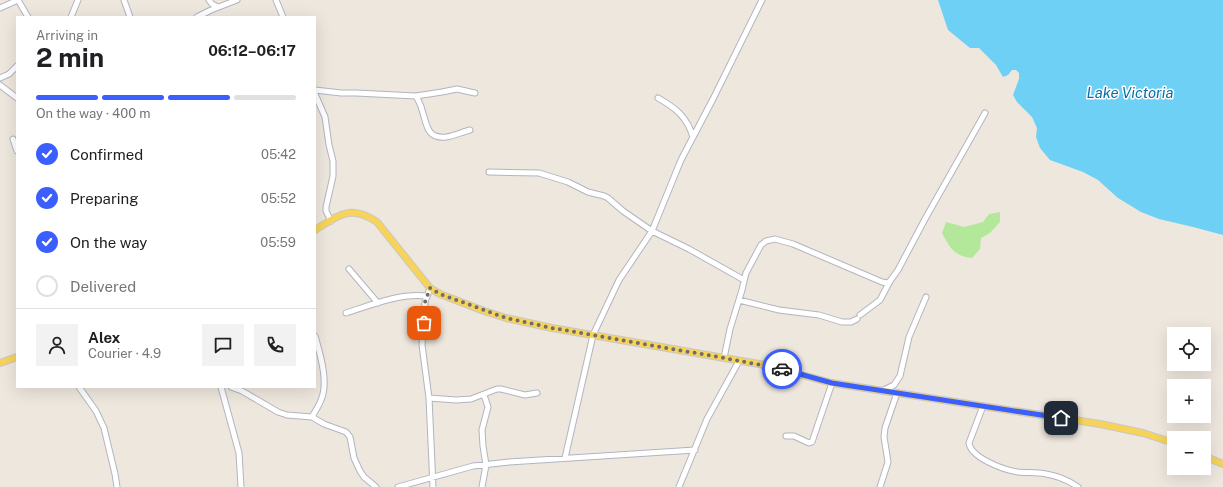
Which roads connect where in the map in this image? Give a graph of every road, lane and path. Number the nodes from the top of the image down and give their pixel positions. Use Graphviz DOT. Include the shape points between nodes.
graph roads {
  1 [pos="78,0"];
  2 [pos="124,0"];
  3 [pos="209,0"];
  4 [pos="237,0"];
  5 [pos="276,0"];
  6 [pos="762,0"];
  7 [pos="216,4"];
  8 [pos="0,8"];
  9 [pos="27,16"];
  10 [pos="71,16"];
  11 [pos="130,16"];
  12 [pos="198,16"];
  13 [pos="283,16"];
  14 [pos="16,67"];
  15 [pos="0,78"];
  16 [pos="0,85"];
  17 [pos="316,90"];
  18 [pos="475,93"];
  19 [pos="316,96"];
  20 [pos="416,96"];
  21 [pos="16,97"];
  22 [pos="658,98"];
  23 [pos="985,113"];
  24 [pos="470,130"];
  25 [pos="693,137"];
  26 [pos="13,139"];
  27 [pos="16,148"];
  28 [pos="489,172"];
  29 [pos="331,220"];
  30 [pos="316,229"];
  31 [pos="652,231"];
  32 [pos="349,269"];
  33 [pos="744,280"];
  34 [pos="890,281"];
  35 [pos="430,288"];
  36 [pos="426,296"];
  37 [pos="926,297"];
  38 [pos="739,300"];
  39 [pos="378,303"];
  40 [pos="346,313"];
  41 [pos="593,335"];
  42 [pos="316,339"];
  43 [pos="16,357"];
  44 [pos="724,358"];
  45 [pos="740,361"];
  46 [pos="0,363"];
  47 [pos="832,383"];
  48 [pos="80,388"];
  49 [pos="221,388"];
  50 [pos="234,388"];
  51 [pos="881,391"];
  52 [pos="537,393"];
  53 [pos="897,393"];
  54 [pos="484,395"];
  55 [pos="429,398"];
  56 [pos="983,406"];
  57 [pos="312,416"];
  58 [pos="786,436"];
  59 [pos="1167,441"];
  60 [pos="695,450"];
  61 [pos="565,458"];
  62 [pos="1211,459"];
  63 [pos="1223,464"];
  64 [pos="486,465"];
  65 [pos="433,476"];
  66 [pos="116,487"];
  67 [pos="241,487"];
  68 [pos="376,487"];
  69 [pos="398,487"];
  70 [pos="433,487"];
  71 [pos="482,487"];
  72 [pos="679,487"];
  73 [pos="880,487"];
  74 [pos="1078,487"];
  1 -- 10 [label="street"];
  2 -- 11 [label="street"];
  3 -- 7 [label="street"];
  4 -- 7 [label="street"];
  5 -- 13 [label="street"];
  6 -- 25 [label="street"];
  7 -- 12 [label="street"];
  8 -- 9 [label="street" via="18,0"];
  14 -- 15 [label="street"];
  16 -- 21 [label="street"];
  17 -- 20 [label="street"];
  18 -- 20 [label="street" via="457,89"];
  19 -- 29 [label="street" via="325,117 333,161 333,176 326,207"];
  20 -- 24 [label="street" via="430,133 445,137"];
  22 -- 25 [label="street" via="683,116"];
  23 -- 34 [label="street"];
  25 -- 31 [label="street" via="670,184"];
  26 -- 27 [label="street"];
  28 -- 31 [label="street" via="539,172 555,177 608,198"];
  29 -- 30 [label="main road"];
  29 -- 35 [label="main road" via="356,212 377,222"];
  31 -- 33 [label="street"];
  31 -- 41 [label="street" via="619,280"];
  32 -- 39 [label="street"];
  33 -- 34 [label="street" via="761,246 766,241 775,239 793,244 882,282"];
  33 -- 38 [label="street"];
  34 -- 38 [label="street" via="880,300 851,322 779,310"];
  35 -- 36 [label="street"];
  35 -- 41 [label="main road" via="506,318"];
  36 -- 39 [label="street" via="410,296"];
  36 -- 55 [label="street" via="422,345"];
  37 -- 51 [label="street" via="909,337 900,376 894,384"];
  38 -- 44 [label="street" via="731,322"];
  39 -- 40 [label="street"];
  41 -- 44 [label="main road"];
  41 -- 61 [label="street"];
  42 -- 57 [label="street" via="322,357 323,391 322,399"];
  43 -- 46 [label="main road"];
  44 -- 45 [label="main road"];
  45 -- 47 [label="main road"];
  45 -- 60 [label="street" via="713,408"];
  47 -- 51 [label="main road"];
  47 -- 58 [label="street" via="812,442"];
  48 -- 66 [label="street" via="104,428"];
  49 -- 67 [label="street" via="238,453"];
  50 -- 57 [label="street" via="278,412"];
  51 -- 53 [label="main road"];
  52 -- 54 [label="street" via="525,395 497,389"];
  53 -- 56 [label="main road"];
  53 -- 73 [label="street" via="885,428 888,462"];
  54 -- 55 [label="street" via="464,400"];
  54 -- 64 [label="street" via="488,406 482,430"];
  55 -- 65 [label="street"];
  56 -- 59 [label="main road" via="1100,424"];
  56 -- 74 [label="street" via="969,443 969,447 976,454 1009,470 1048,474 1067,480"];
  57 -- 68 [label="street" via="324,424 346,432 350,437 360,472"];
  60 -- 61 [label="street"];
  60 -- 72 [label="street"];
  61 -- 64 [label="street"];
  62 -- 63 [label="main road"];
  64 -- 65 [label="street"];
  64 -- 71 [label="street"];
  65 -- 69 [label="street"];
  65 -- 70 [label="street"];
}
